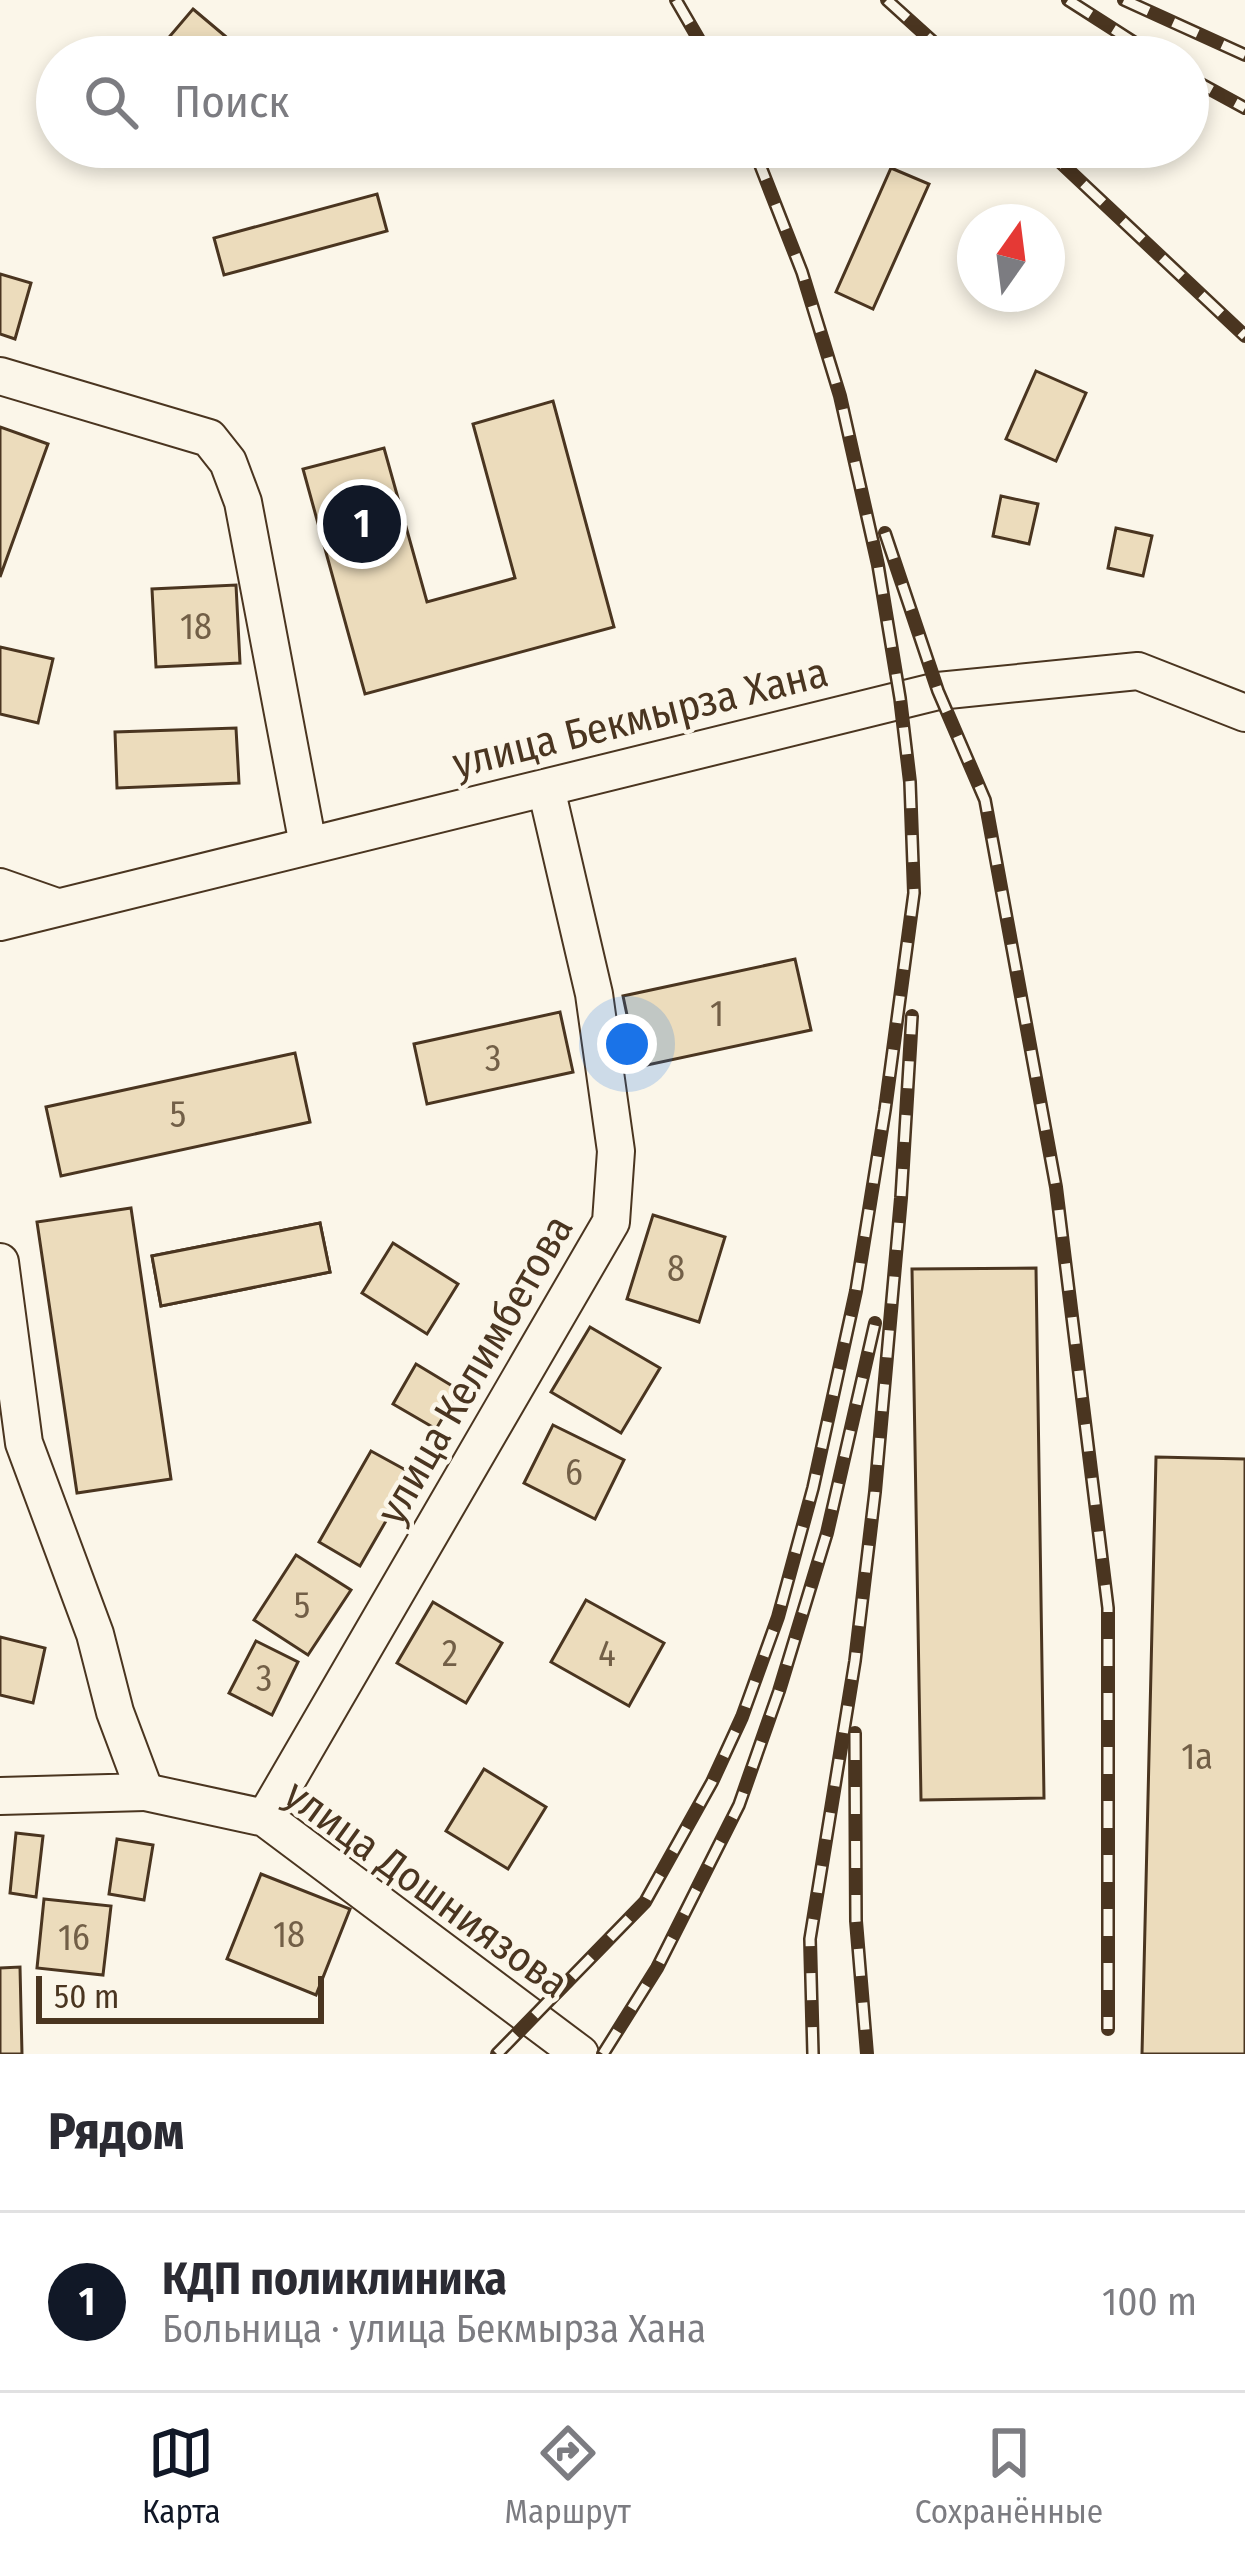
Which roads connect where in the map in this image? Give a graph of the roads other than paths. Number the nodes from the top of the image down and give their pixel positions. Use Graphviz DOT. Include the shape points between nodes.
graph roads {
  1 [pos="0,376"];
  2 [pos="1245,713"];
  3 [pos="546,788"];
  4 [pos="308,845"];
  5 [pos="0,887"];
  6 [pos="57,907"];
  7 [pos="0,922"];
  8 [pos="0,1262"];
  9 [pos="145,1792"];
  10 [pos="0,1796"];
  11 [pos="265,1819"];
  12 [pos="580,2054"];
  1 -- 4 [label="street" via="209,438 228,462 243,502"];
  2 -- 3 [label="street, улица Бекмырза Хана" via="1138,671 960,689"];
  3 -- 4 [label="street, улица Бекмырза Хана"];
  3 -- 11 [label="street, улица Келимбетова" via="594,994 616,1151 611,1222"];
  4 -- 6 [label="street, улица Бекмырза Хана"];
  5 -- 6 [label="street"];
  6 -- 7 [label="street, улица Бекмырза Хана"];
  8 -- 9 [label="street" via="24,1443"];
  9 -- 10 [label="street"];
  9 -- 11 [label="street, улица Дошниязова"];
  11 -- 12 [label="street, улица Дошниязова"];
}
